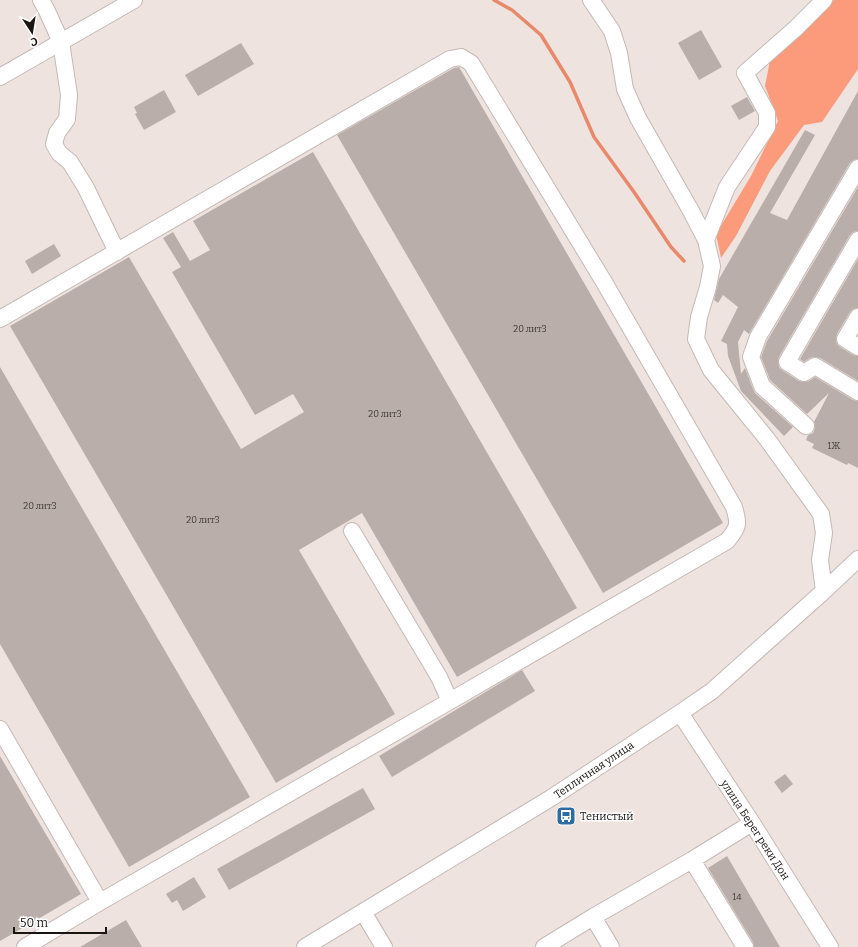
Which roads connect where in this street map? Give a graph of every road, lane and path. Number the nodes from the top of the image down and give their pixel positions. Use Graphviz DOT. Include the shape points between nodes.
graph roads {
  1 [pos="41,0"];
  2 [pos="134,0"];
  3 [pos="591,0"];
  4 [pos="824,0"];
  5 [pos="61,42"];
  6 [pos="0,77"];
  7 [pos="858,168"];
  8 [pos="706,240"];
  9 [pos="858,240"];
  10 [pos="117,252"];
  11 [pos="858,317"];
  12 [pos="0,319"];
  13 [pos="858,347"];
  14 [pos="858,392"];
  15 [pos="806,426"];
  16 [pos="352,531"];
  17 [pos="858,559"];
  18 [pos="824,590"];
  19 [pos="450,702"];
  20 [pos="680,713"];
  21 [pos="0,729"];
  22 [pos="752,823"];
  23 [pos="692,860"];
  24 [pos="100,902"];
  25 [pos="363,912"];
  26 [pos="593,917"];
  27 [pos="25,947"];
  28 [pos="305,947"];
  29 [pos="384,947"];
  30 [pos="544,947"];
  31 [pos="611,947"];
  32 [pos="745,947"];
  33 [pos="830,947"];
  1 -- 5 [label="street"];
  2 -- 5 [label="street"];
  3 -- 8 [label="street" via="612,31 619,53 625,89 638,118"];
  4 -- 8 [label="street" via="745,73 767,113 767,126 727,187"];
  5 -- 6 [label="street"];
  5 -- 10 [label="street" via="69,95 67,119 57,133 54,144 59,153 70,162 86,188"];
  7 -- 15 [label="street" via="758,337 751,357 762,386"];
  8 -- 18 [label="street" via="712,266 696,340 711,370 767,439 821,514 824,533 820,560"];
  9 -- 14 [label="street" via="788,362 804,372 815,366"];
  10 -- 12 [label="street"];
  10 -- 19 [label="street" via="450,59 461,57 471,63 608,289 734,507 738,521 735,532 727,540"];
  11 -- 13 [label="street" via="845,339"];
  16 -- 19 [label="street" via="439,678"];
  17 -- 18 [label="street, Тепличная улица"];
  18 -- 20 [label="street, Тепличная улица" via="712,691"];
  19 -- 24 [label="street"];
  20 -- 22 [label="street, улица Берег реки Дон"];
  20 -- 25 [label="street, Тепличная улица" via="551,798"];
  21 -- 24 [label="street"];
  22 -- 23 [label="street"];
  22 -- 33 [label="street, улица Берег реки Дон"];
  23 -- 26 [label="street"];
  23 -- 32 [label="street"];
  24 -- 27 [label="street"];
  25 -- 28 [label="street, Тепличная улица"];
  25 -- 29 [label="street"];
  26 -- 30 [label="street"];
  26 -- 31 [label="street"];
}
